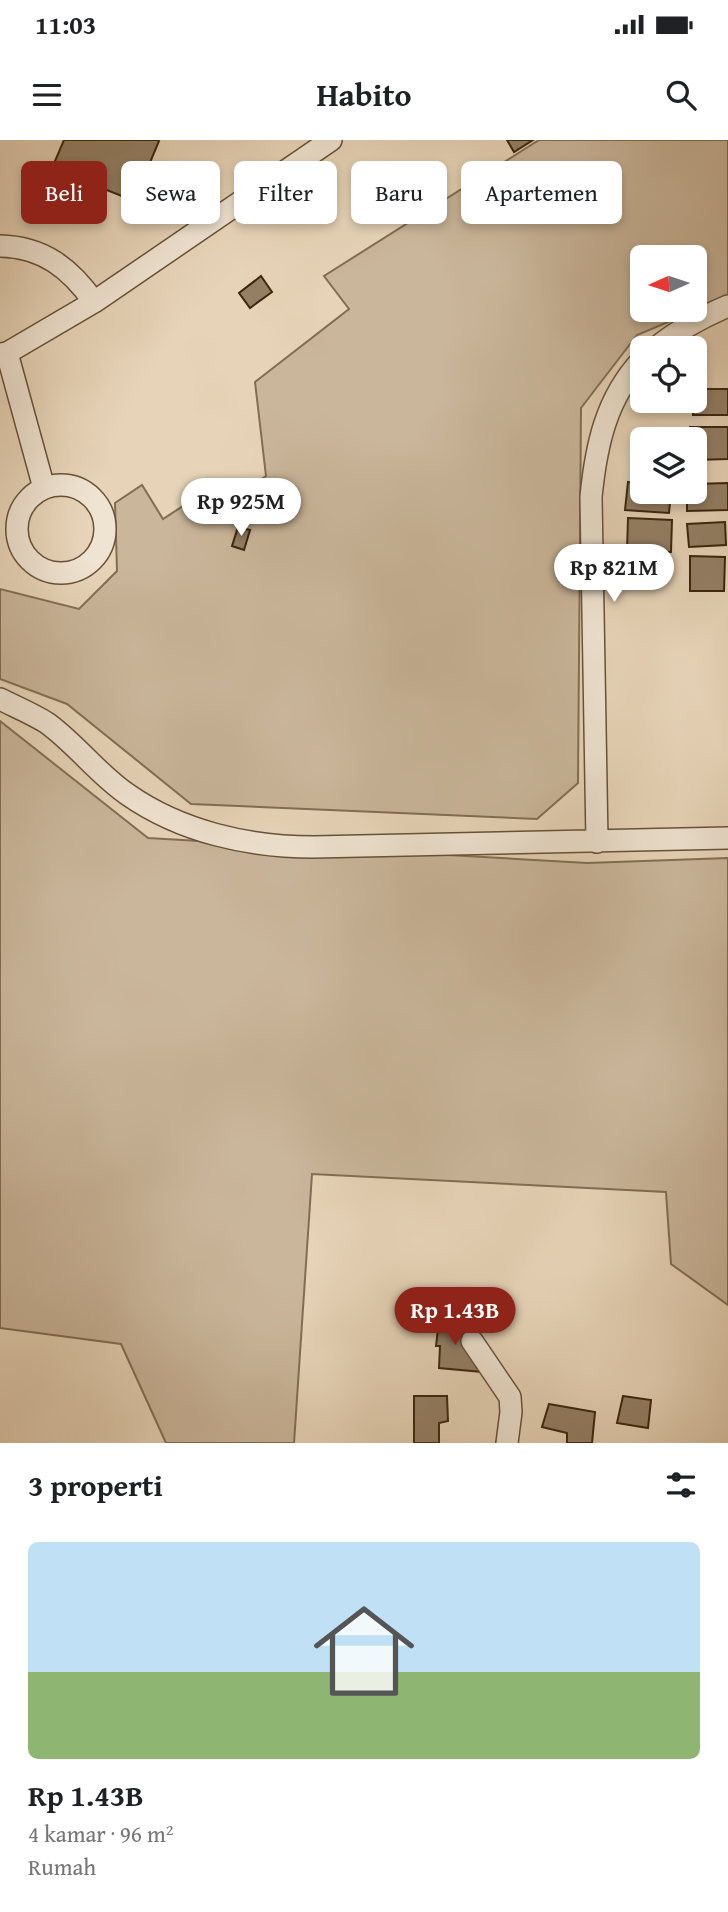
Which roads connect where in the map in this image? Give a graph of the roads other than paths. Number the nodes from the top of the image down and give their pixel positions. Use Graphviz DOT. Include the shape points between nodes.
graph roads {
  1 [pos="331,140"];
  2 [pos="0,246"];
  3 [pos="94,302"];
  4 [pos="728,306"];
  5 [pos="672,336"];
  6 [pos="3,353"];
  7 [pos="630,376"];
  8 [pos="44,488"];
  9 [pos="0,699"];
  10 [pos="728,838"];
  11 [pos="597,842"];
  12 [pos="472,1341"];
  13 [pos="507,1443"];
  1 -- 3 [label="street"];
  2 -- 3 [label="street" via="43,254 78,280"];
  3 -- 6 [label="street"];
  4 -- 5 [label="street"];
  6 -- 8 [label="street"];
  7 -- 11 [label="street" via="605,419 592,497"];
  8 -- 8 [label="street" via="73,486 86,492 103,515 103,544 85,567 71,572 43,570 22,550 18,521 32,496"];
  9 -- 11 [label="street" via="48,724 96,769 151,809 182,824 248,842 277,847"];
  10 -- 11 [label="street"];
  12 -- 13 [label="street" via="510,1397"];
}
